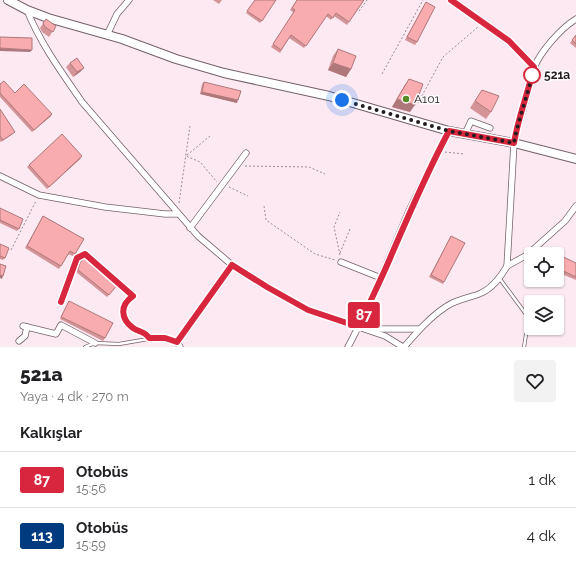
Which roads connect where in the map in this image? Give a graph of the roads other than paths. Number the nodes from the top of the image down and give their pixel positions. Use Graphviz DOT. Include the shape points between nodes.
graph roads {
  1 [pos="8,0"];
  2 [pos="129,0"];
  3 [pos="451,0"];
  4 [pos="27,10"];
  5 [pos="576,19"];
  6 [pos="107,36"];
  7 [pos="534,67"];
  8 [pos="490,128"];
  9 [pos="449,131"];
  10 [pos="465,134"];
  11 [pos="514,143"];
  12 [pos="246,154"];
  13 [pos="576,159"];
  14 [pos="0,176"];
  15 [pos="576,206"];
  16 [pos="177,214"];
  17 [pos="190,228"];
  18 [pos="341,262"];
  19 [pos="232,265"];
  20 [pos="507,266"];
  21 [pos="381,278"];
  22 [pos="500,279"];
  23 [pos="133,296"];
  24 [pos="61,302"];
  25 [pos="359,327"];
  26 [pos="367,329"];
  27 [pos="419,329"];
  28 [pos="149,338"];
  29 [pos="19,341"];
  30 [pos="96,343"];
  31 [pos="179,345"];
  32 [pos="85,347"];
  33 [pos="348,347"];
  34 [pos="404,347"];
  35 [pos="524,347"];
  1 -- 4 [label="street"];
  2 -- 6 [label="street" via="117,14"];
  3 -- 7 [label="street" via="509,41"];
  4 -- 6 [label="street"];
  4 -- 16 [label="street" via="34,27 82,102"];
  5 -- 7 [label="street" via="557,34"];
  6 -- 9 [label="street" via="224,73 329,96"];
  7 -- 11 [label="street"];
  8 -- 10 [label="street" via="471,121"];
  9 -- 10 [label="street"];
  9 -- 21 [label="street" via="408,213"];
  10 -- 11 [label="street"];
  11 -- 13 [label="street"];
  11 -- 20 [label="street"];
  12 -- 17 [label="street"];
  14 -- 16 [label="street" via="39,195 105,207"];
  15 -- 20 [label="street" via="565,221 526,255"];
  16 -- 17 [label="street"];
  17 -- 19 [label="street"];
  18 -- 21 [label="street"];
  19 -- 25 [label="street" via="308,310"];
  19 -- 31 [label="street"];
  20 -- 22 [label="street"];
  21 -- 25 [label="street"];
  22 -- 27 [label="street" via="480,294 448,305"];
  22 -- 35 [label="lane" via="528,316"];
  23 -- 24 [label="street" via="85,254 77,258"];
  23 -- 28 [label="lane" via="124,306 124,315 130,325"];
  25 -- 26 [label="street"];
  25 -- 33 [label="street"];
  26 -- 27 [label="street"];
  26 -- 34 [label="street"];
  27 -- 34 [label="street"];
  28 -- 30 [label="lane" via="119,344"];
  28 -- 31 [label="lane" via="165,338"];
  29 -- 30 [label="street" via="25,336 25,327 56,334 61,324"];
  30 -- 32 [label="lane"];
}
